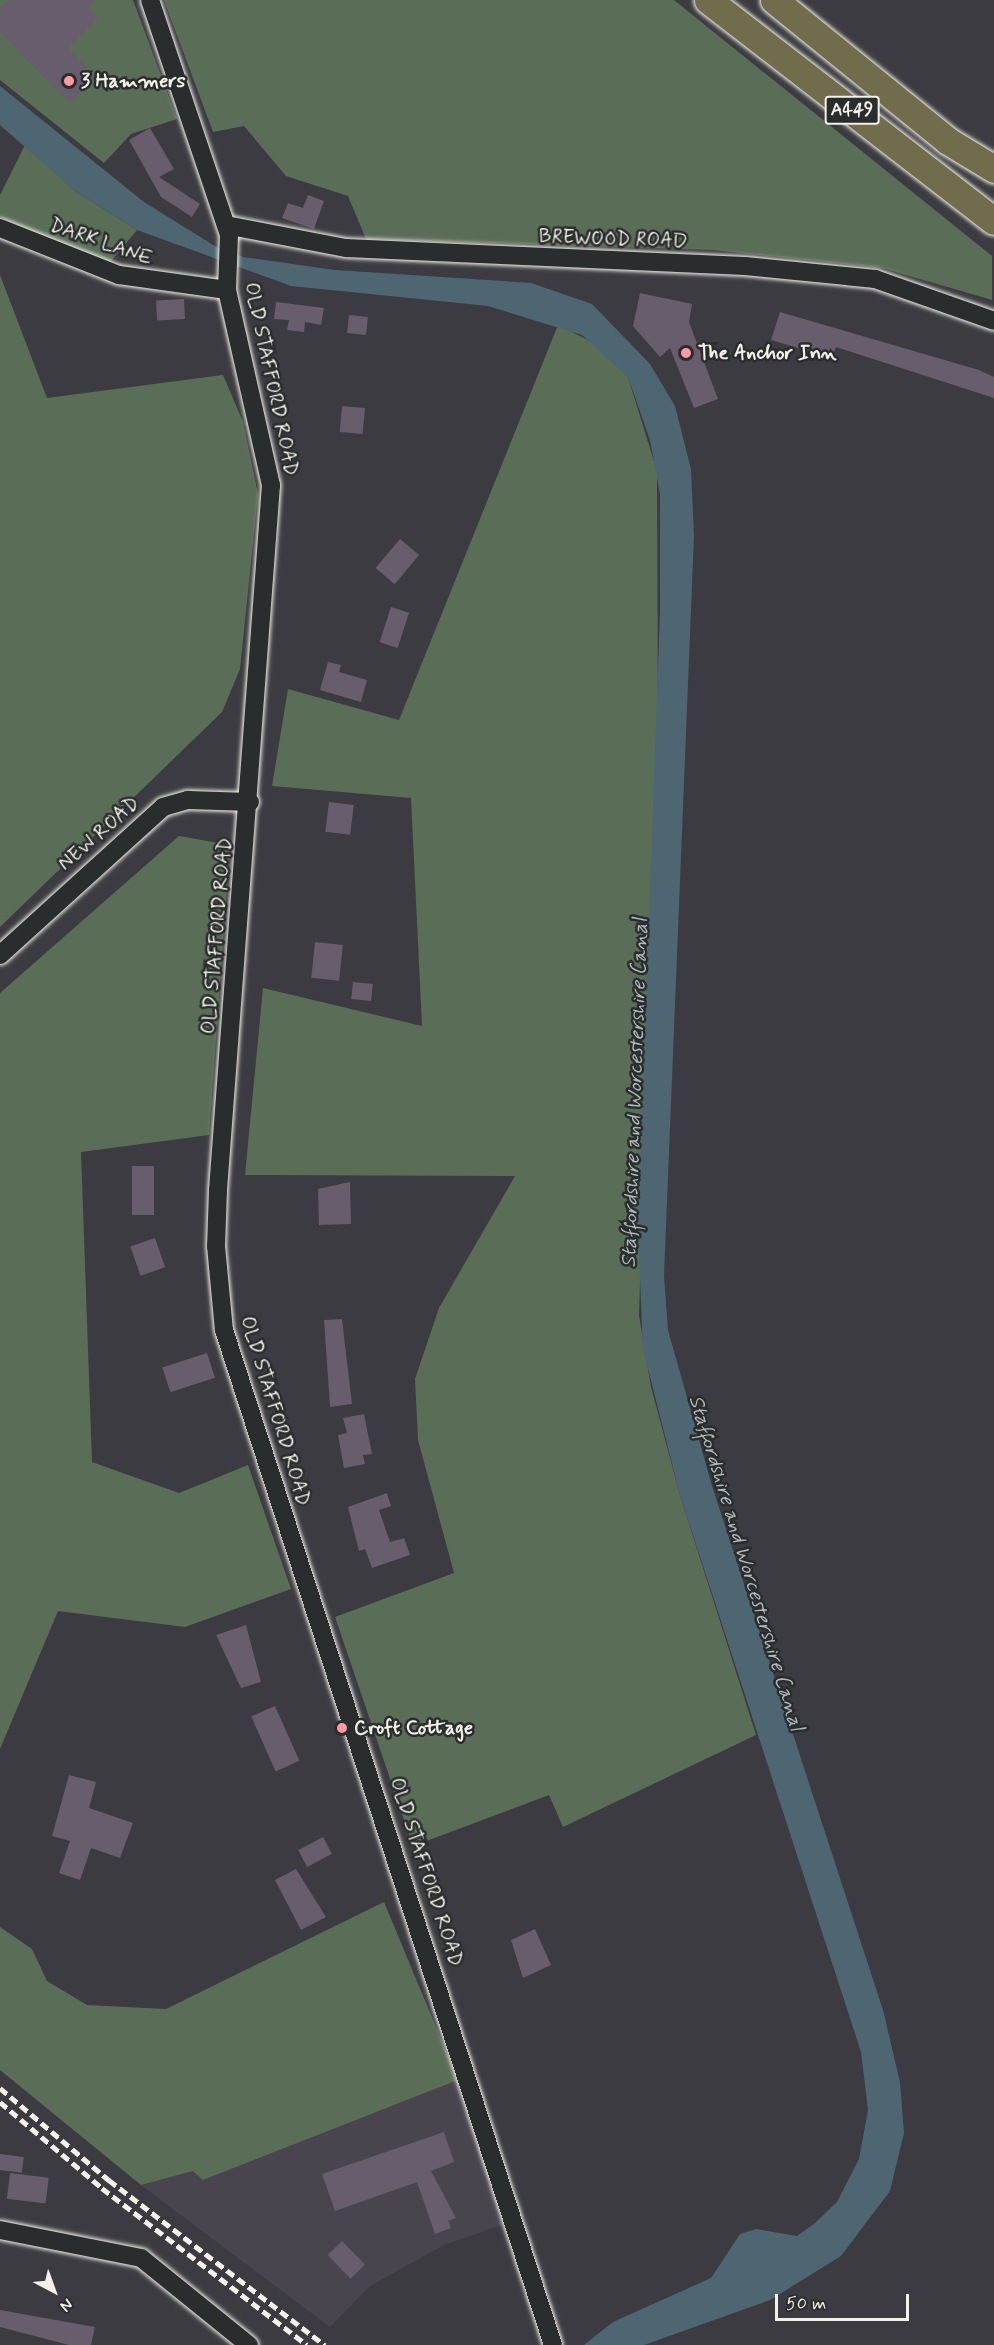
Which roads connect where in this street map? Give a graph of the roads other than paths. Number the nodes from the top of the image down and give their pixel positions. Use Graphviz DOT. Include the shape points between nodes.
graph roads {
  1 [pos="150,0"];
  2 [pos="708,0"];
  3 [pos="774,0"];
  4 [pos="994,169"];
  5 [pos="994,221"];
  6 [pos="0,228"];
  7 [pos="227,230"];
  8 [pos="226,283"];
  9 [pos="994,321"];
  10 [pos="250,802"];
  11 [pos="0,955"];
  12 [pos="0,2230"];
  13 [pos="249,2345"];
  14 [pos="553,2345"];
  1 -- 7 [label="street"];
  2 -- 5 [label="highway, A449"];
  3 -- 4 [label="highway, A449" via="948,141"];
  6 -- 8 [label="street, DARK LANE" via="119,275"];
  7 -- 8 [label="street, OLD STAFFORD ROAD"];
  7 -- 9 [label="street, BREWOOD ROAD" via="346,248 745,266 875,279"];
  8 -- 10 [label="street, OLD STAFFORD ROAD" via="271,485"];
  10 -- 11 [label="street, NEW ROAD" via="188,800 163,807"];
  10 -- 14 [label="street, OLD STAFFORD ROAD" via="218,1190 216,1246 224,1330"];
  12 -- 13 [label="street" via="141,2258"];
}
